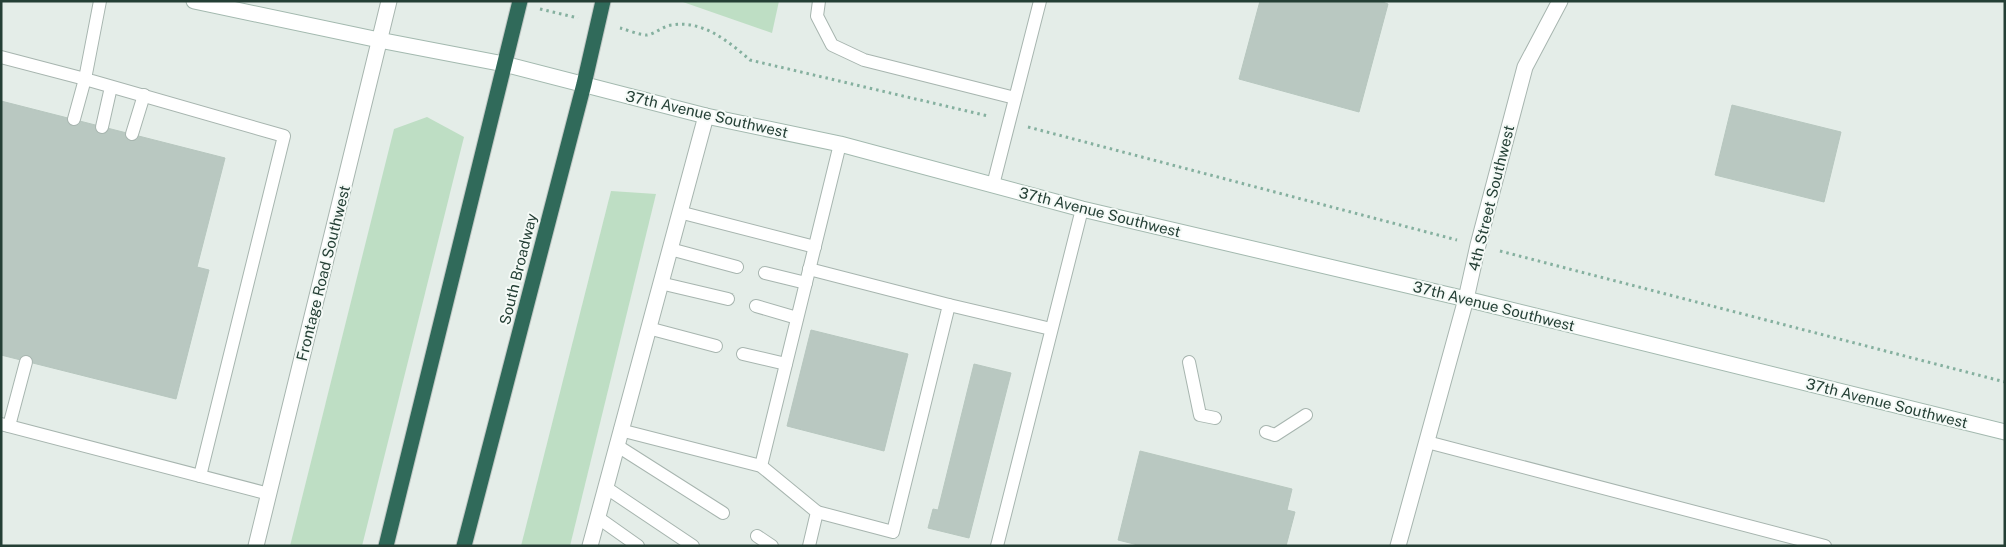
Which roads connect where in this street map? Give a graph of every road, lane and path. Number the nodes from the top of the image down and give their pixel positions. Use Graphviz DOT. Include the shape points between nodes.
graph roads {
  1 [pos="100,1"];
  2 [pos="194,1"];
  3 [pos="389,1"];
  4 [pos="520,1"];
  5 [pos="603,1"];
  6 [pos="819,1"];
  7 [pos="1040,1"];
  8 [pos="1560,1"];
  9 [pos="240,6"];
  10 [pos="647,35"];
  11 [pos="380,40"];
  12 [pos="1,58"];
  13 [pos="504,64"];
  14 [pos="85,79"];
  15 [pos="584,84"];
  16 [pos="111,87"];
  17 [pos="144,95"];
  18 [pos="1015,98"];
  19 [pos="982,114"];
  20 [pos="706,116"];
  21 [pos="74,119"];
  22 [pos="102,127"];
  23 [pos="1034,128"];
  24 [pos="132,134"];
  25 [pos="840,144"];
  26 [pos="993,185"];
  27 [pos="1082,209"];
  28 [pos="680,212"];
  29 [pos="1427,232"];
  30 [pos="815,247"];
  31 [pos="670,249"];
  32 [pos="1538,262"];
  33 [pos="737,266"];
  34 [pos="809,269"];
  35 [pos="765,274"];
  36 [pos="660,283"];
  37 [pos="806,283"];
  38 [pos="728,299"];
  39 [pos="1466,299"];
  40 [pos="949,305"];
  41 [pos="756,306"];
  42 [pos="797,318"];
  43 [pos="648,328"];
  44 [pos="1051,329"];
  45 [pos="716,346"];
  46 [pos="744,354"];
  47 [pos="26,362"];
  48 [pos="1188,362"];
  49 [pos="786,364"];
  50 [pos="2005,382"];
  51 [pos="1306,415"];
  52 [pos="1215,418"];
  53 [pos="5,425"];
  54 [pos="620,430"];
  55 [pos="1266,432"];
  56 [pos="2005,432"];
  57 [pos="1427,442"];
  58 [pos="616,446"];
  59 [pos="761,466"];
  60 [pos="200,476"];
  61 [pos="605,487"];
  62 [pos="269,494"];
  63 [pos="817,512"];
  64 [pos="723,513"];
  65 [pos="597,517"];
  66 [pos="756,536"];
  67 [pos="256,546"];
  68 [pos="386,546"];
  69 [pos="464,546"];
  70 [pos="590,546"];
  71 [pos="638,546"];
  72 [pos="693,546"];
  73 [pos="772,546"];
  74 [pos="809,546"];
  75 [pos="997,546"];
  76 [pos="1398,546"];
  77 [pos="1825,546"];
  1 -- 14 [label="lane"];
  2 -- 9 [label="street, 37th Avenue Southwest"];
  3 -- 11 [label="street, Frontage Road Southwest"];
  4 -- 13 [label="highway"];
  5 -- 15 [label="highway, South Broadway"];
  6 -- 18 [label="lane" via="817,16 832,45 864,60"];
  7 -- 18 [label="lane"];
  8 -- 39 [label="street, 4th Street Southwest" via="1525,67"];
  9 -- 11 [label="street, 37th Avenue Southwest"];
  10 -- 19 [label="path" via="670,25 700,27 729,41 750,60"];
  11 -- 13 [label="street, 37th Avenue Southwest"];
  11 -- 62 [label="street, Frontage Road Southwest"];
  12 -- 14 [label="lane"];
  13 -- 15 [label="street, 37th Avenue Southwest"];
  13 -- 68 [label="highway"];
  14 -- 16 [label="lane"];
  14 -- 21 [label="lane"];
  15 -- 20 [label="street, 37th Avenue Southwest"];
  15 -- 69 [label="highway, South Broadway"];
  16 -- 17 [label="lane"];
  16 -- 22 [label="lane"];
  17 -- 24 [label="lane"];
  17 -- 60 [label="lane" via="284,136"];
  18 -- 26 [label="lane"];
  20 -- 25 [label="street, 37th Avenue Southwest"];
  20 -- 28 [label="street"];
  23 -- 29 [label="path"];
  25 -- 26 [label="street, 37th Avenue Southwest"];
  25 -- 30 [label="lane"];
  26 -- 27 [label="street, 37th Avenue Southwest"];
  27 -- 39 [label="street, 37th Avenue Southwest"];
  27 -- 44 [label="lane"];
  28 -- 30 [label="lane"];
  28 -- 31 [label="street"];
  30 -- 34 [label="lane"];
  31 -- 33 [label="lane"];
  31 -- 36 [label="street"];
  32 -- 50 [label="path"];
  34 -- 37 [label="lane"];
  34 -- 40 [label="lane"];
  35 -- 37 [label="lane"];
  36 -- 38 [label="lane"];
  36 -- 43 [label="street"];
  37 -- 42 [label="lane"];
  39 -- 56 [label="street, 37th Avenue Southwest"];
  39 -- 57 [label="street, 4th Street Southwest"];
  40 -- 44 [label="lane"];
  40 -- 63 [label="lane" via="893,532"];
  41 -- 42 [label="lane"];
  42 -- 49 [label="lane"];
  43 -- 45 [label="lane"];
  43 -- 54 [label="street"];
  44 -- 75 [label="lane"];
  46 -- 49 [label="lane"];
  47 -- 53 [label="lane"];
  48 -- 52 [label="lane" via="1200,415"];
  49 -- 59 [label="lane"];
  51 -- 55 [label="lane" via="1275,434"];
  53 -- 60 [label="lane"];
  54 -- 58 [label="street"];
  54 -- 59 [label="lane"];
  57 -- 76 [label="street, 4th Street Southwest"];
  57 -- 77 [label="lane"];
  58 -- 61 [label="street"];
  58 -- 64 [label="lane"];
  59 -- 63 [label="lane"];
  60 -- 62 [label="lane"];
  61 -- 65 [label="street"];
  61 -- 72 [label="lane"];
  62 -- 67 [label="street, Frontage Road Southwest"];
  63 -- 74 [label="lane"];
  65 -- 70 [label="street"];
  65 -- 71 [label="lane"];
  66 -- 73 [label="lane"];
}
